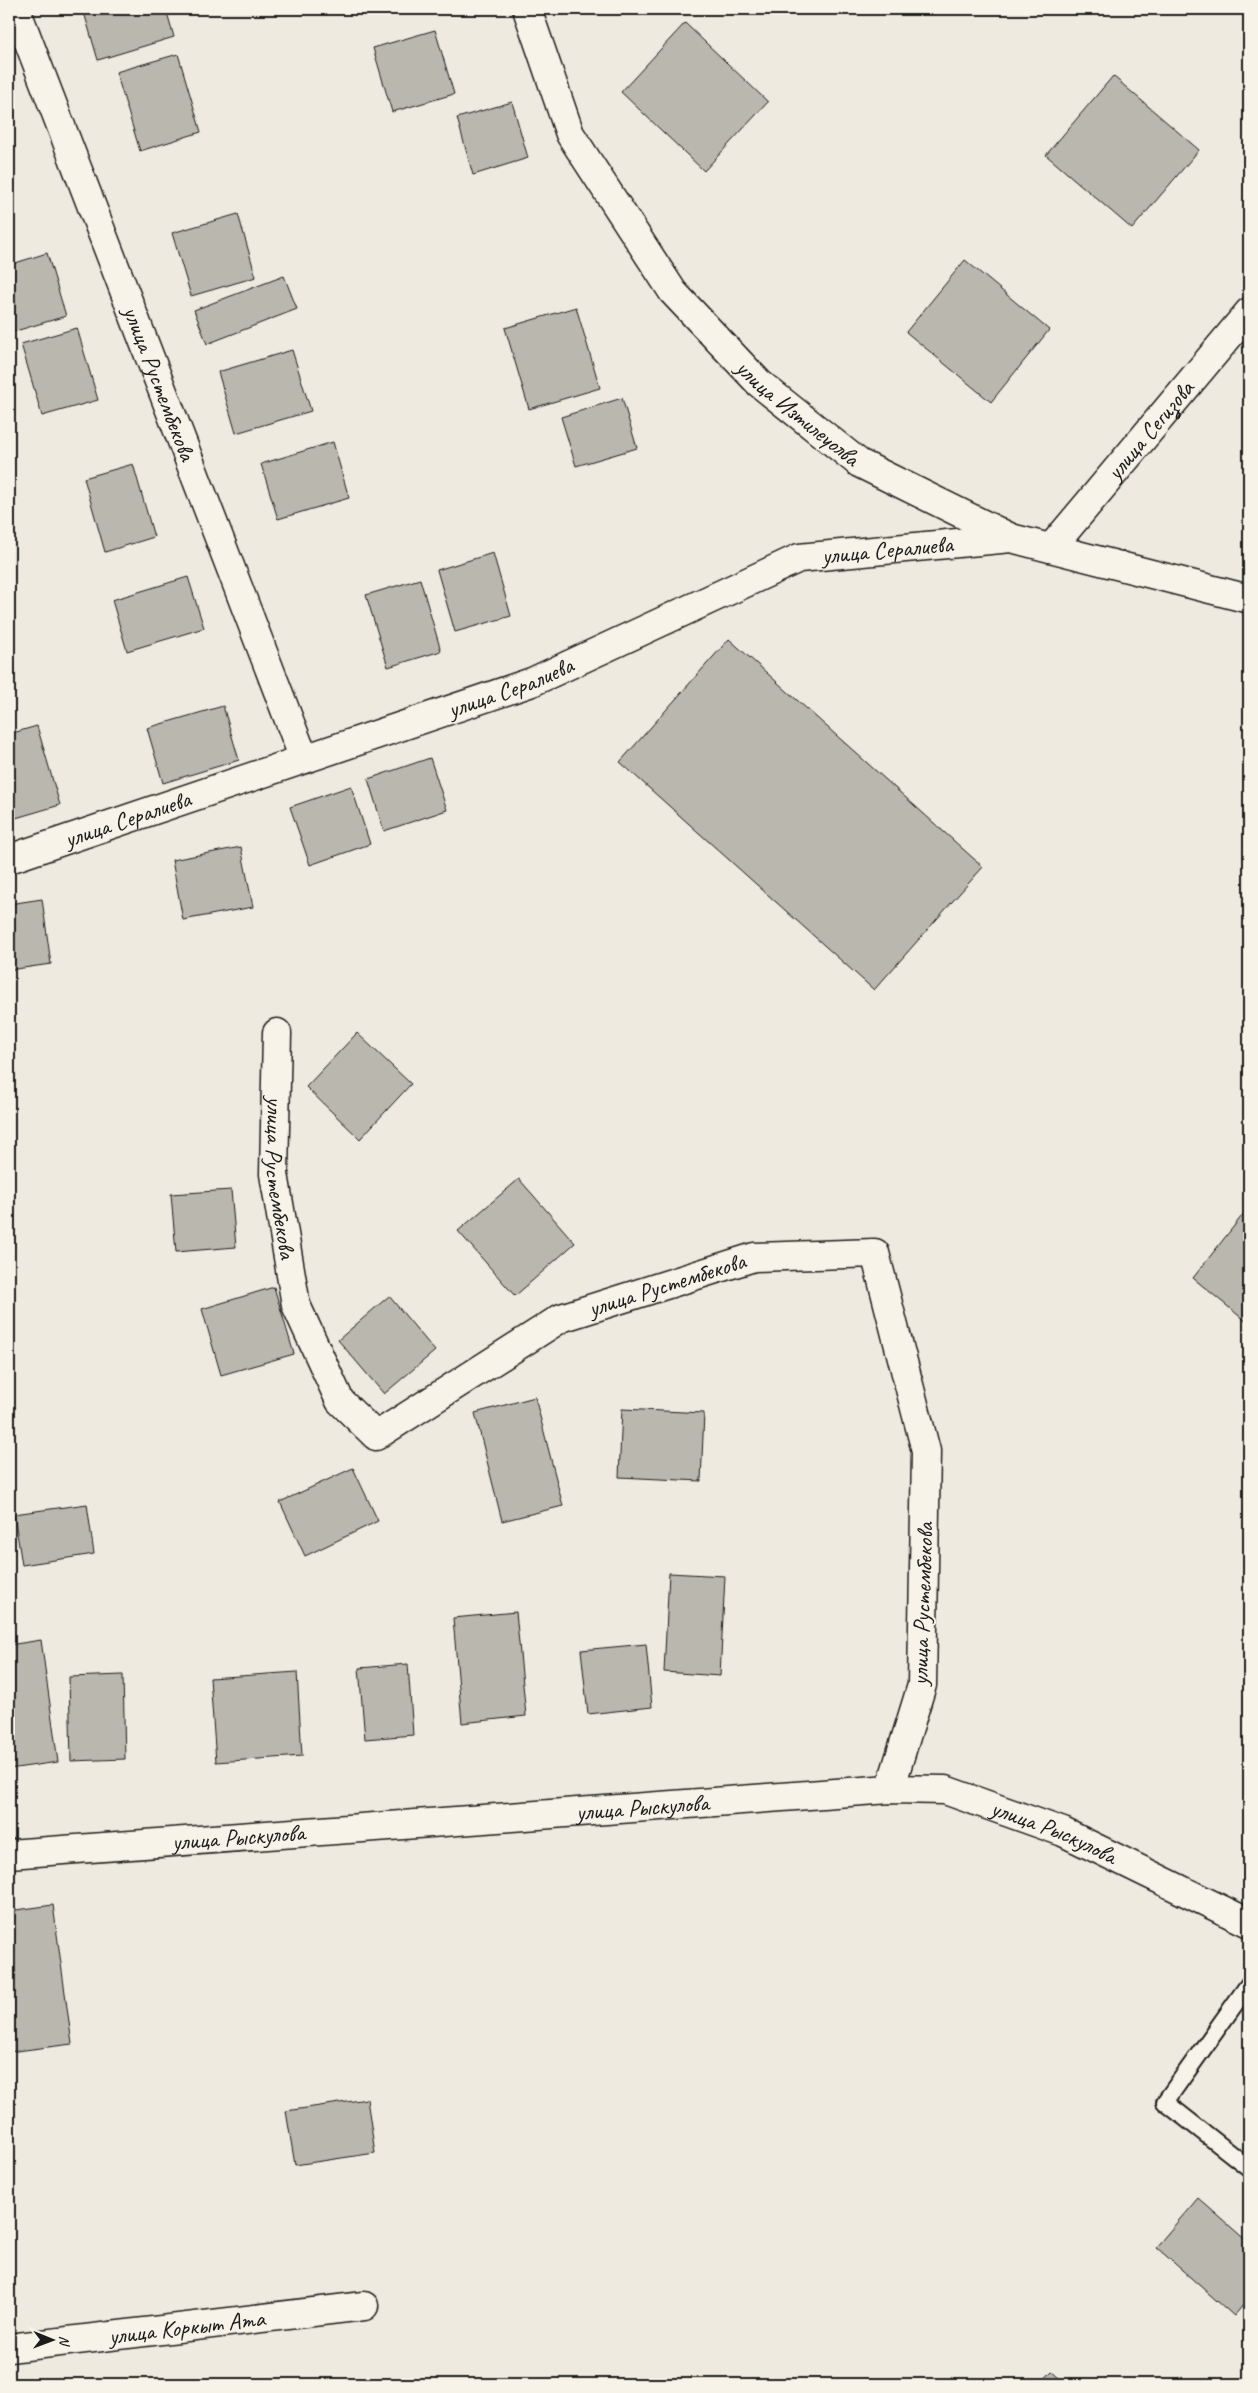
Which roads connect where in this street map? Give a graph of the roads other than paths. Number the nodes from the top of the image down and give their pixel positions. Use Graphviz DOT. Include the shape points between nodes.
graph roads {
  1 [pos="16,9"];
  2 [pos="527,9"];
  3 [pos="1249,312"];
  4 [pos="1011,538"];
  5 [pos="1051,548"];
  6 [pos="1249,599"];
  7 [pos="304,759"];
  8 [pos="9,859"];
  9 [pos="277,1033"];
  10 [pos="890,1789"];
  11 [pos="9,1854"];
  12 [pos="1249,1923"];
  13 [pos="1249,1984"];
  14 [pos="1249,2168"];
  15 [pos="364,2306"];
  16 [pos="9,2348"];
  1 -- 7 [label="street, улица Рустембекова"];
  2 -- 4 [label="street, улица Изтилеуолва" via="570,134 673,292 758,382 859,463"];
  3 -- 5 [label="street, улица Сегизова"];
  4 -- 5 [label="street, улица Изтилеуолва"];
  4 -- 7 [label="street, улица Сералиева" via="799,558 532,682"];
  5 -- 6 [label="street, улица Изтилеуолва"];
  7 -- 8 [label="street, улица Сералиева"];
  9 -- 10 [label="street, улица Рустембекова" via="274,1174 296,1305 340,1401 376,1436 561,1318 754,1257 875,1254 926,1451 922,1685"];
  10 -- 11 [label="street, улица Рыскулова"];
  10 -- 12 [label="street, улица Рыскулова" via="945,1790 1063,1832"];
  13 -- 14 [label="lane" via="1165,2102"];
  15 -- 16 [label="street, улица Коркыт Ата"];
}
